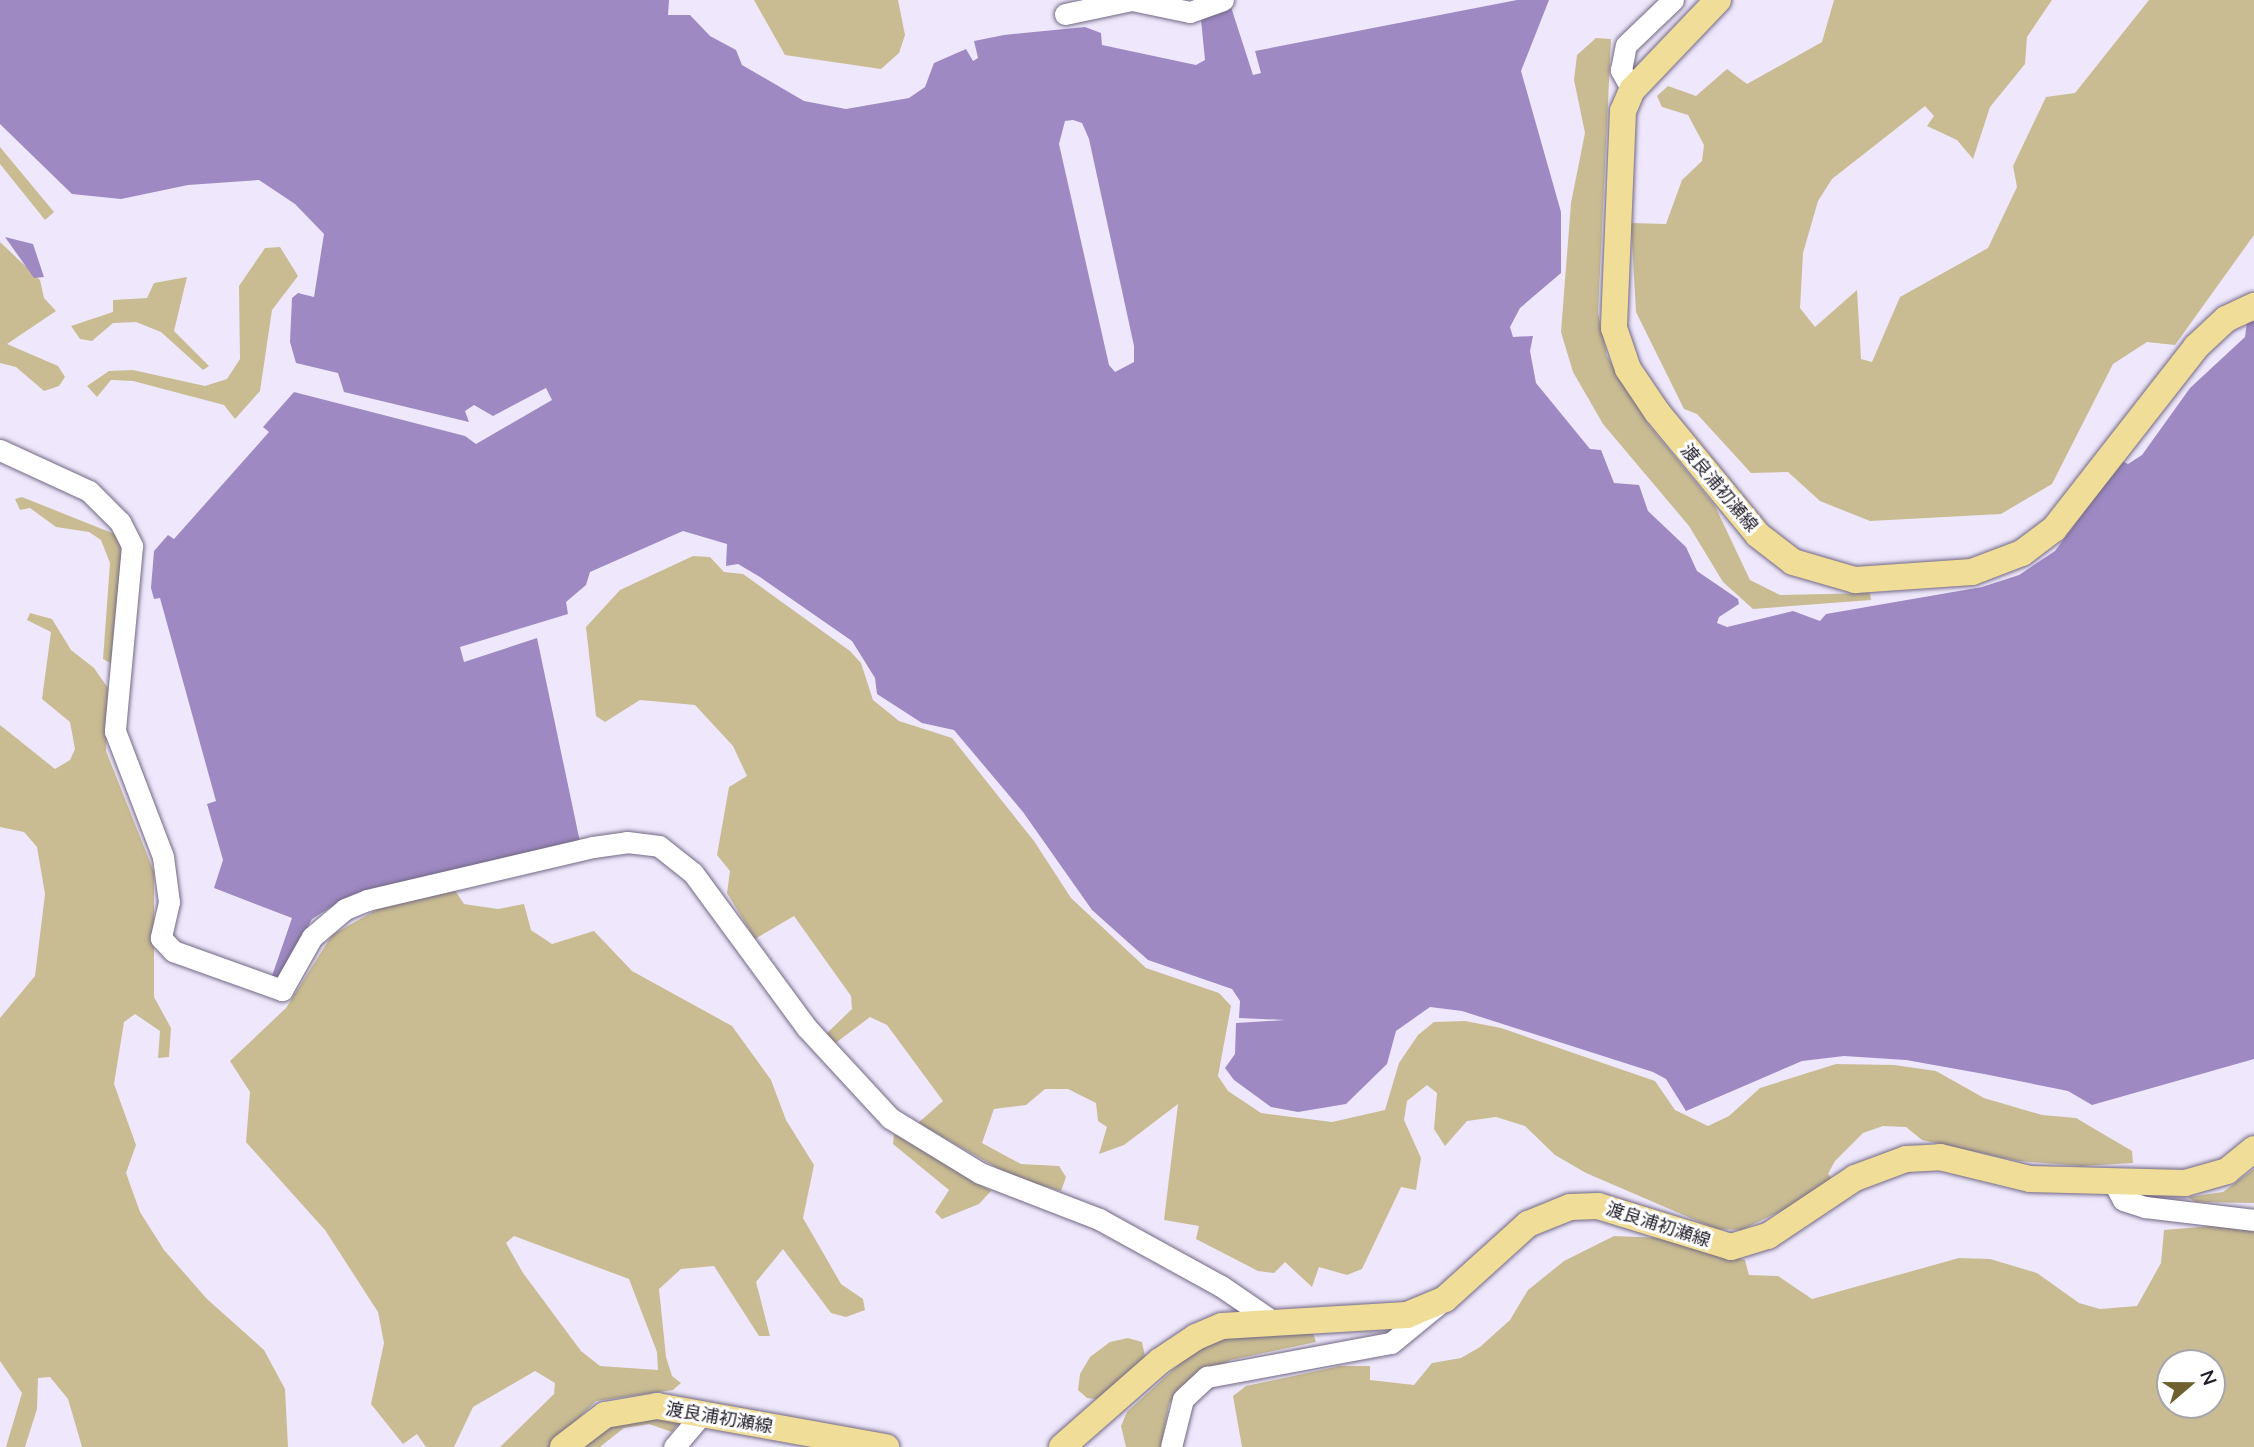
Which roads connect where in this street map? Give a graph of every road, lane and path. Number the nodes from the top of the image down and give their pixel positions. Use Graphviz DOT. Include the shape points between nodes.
graph roads {
  1 [pos="1223,0"];
  2 [pos="1673,0"];
  3 [pos="1718,0"];
  4 [pos="1065,14"];
  5 [pos="1632,90"];
  6 [pos="2254,306"];
  7 [pos="0,450"];
  8 [pos="2254,1149"];
  9 [pos="2113,1181"];
  10 [pos="2254,1220"];
  11 [pos="1445,1299"];
  12 [pos="1276,1323"];
  13 [pos="702,1415"];
  14 [pos="563,1447"];
  15 [pos="674,1447"];
  16 [pos="886,1447"];
  17 [pos="1062,1447"];
  18 [pos="1171,1447"];
  1 -- 4 [label="street" via="1190,12 1132,0"];
  2 -- 5 [label="street" via="1626,45 1621,70"];
  3 -- 5 [label="main road"];
  5 -- 6 [label="main road, 渡良浦初瀬線" via="1620,140 1613,304 1618,348 1640,390 1758,535 1793,562 1824,575 1855,580 1972,572 2022,553 2054,529 2196,346 2226,319"];
  7 -- 12 [label="street" via="89,491 120,522 132,546 115,731 163,858 169,902 161,938 173,951 282,990 312,937 345,909 367,900 593,847 628,842 659,846 693,873 807,1028 890,1118 980,1173 1098,1219 1221,1286"];
  8 -- 9 [label="main road, 渡良浦初瀬線" via="2227,1171 2207,1178"];
  9 -- 10 [label="street" via="2123,1200 2145,1207"];
  9 -- 11 [label="main road, 渡良浦初瀬線" via="2030,1179 1940,1157 1906,1159 1855,1178 1768,1236 1731,1247 1598,1206 1570,1206 1528,1224"];
  11 -- 12 [label="main road, 渡良浦初瀬線" via="1387,1321"];
  11 -- 18 [label="street" via="1419,1326 1391,1343 1207,1377 1183,1399"];
  12 -- 17 [label="main road, 渡良浦初瀬線" via="1223,1326 1196,1337 1160,1361"];
  13 -- 14 [label="main road, 渡良浦初瀬線" via="657,1406 621,1410 591,1423"];
  13 -- 15 [label="street"];
  13 -- 16 [label="main road, 渡良浦初瀬線"];
}
